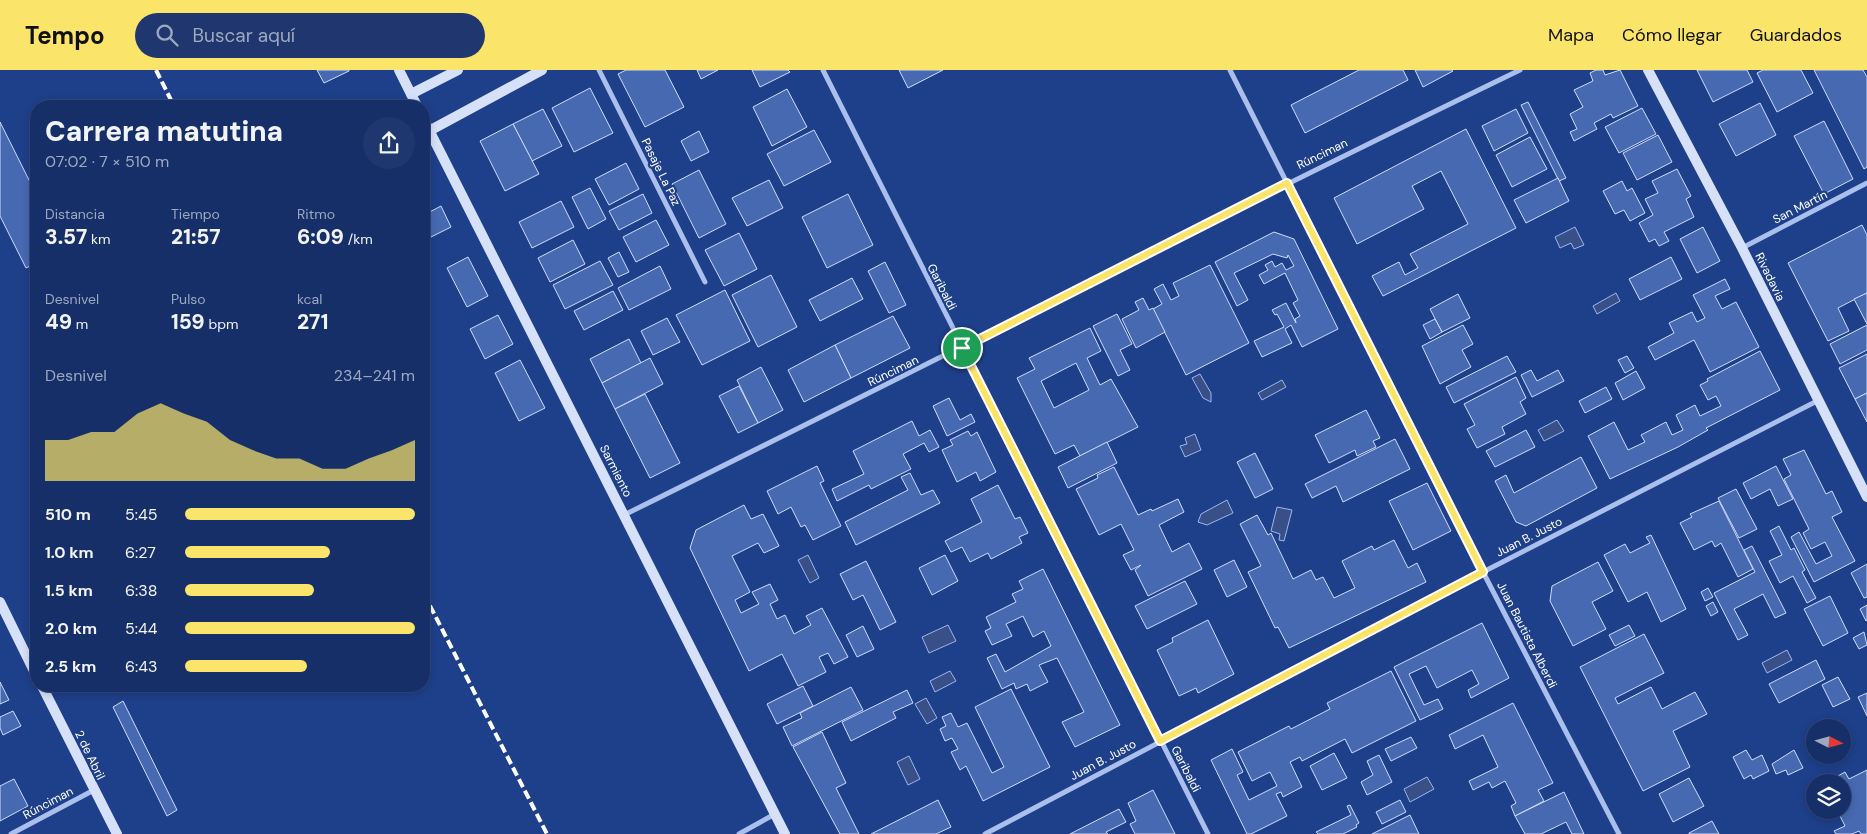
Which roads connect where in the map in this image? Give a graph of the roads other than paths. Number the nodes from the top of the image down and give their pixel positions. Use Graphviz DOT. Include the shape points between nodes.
graph roads {
  1 [pos="399,70"];
  2 [pos="458,70"];
  3 [pos="542,70"];
  4 [pos="599,70"];
  5 [pos="823,70"];
  6 [pos="1230,70"];
  7 [pos="1520,70"];
  8 [pos="1648,70"];
  9 [pos="411,94"];
  10 [pos="414,100"];
  11 [pos="430,130"];
  12 [pos="430,133"];
  13 [pos="1287,183"];
  14 [pos="1867,184"];
  15 [pos="1742,248"];
  16 [pos="705,282"];
  17 [pos="962,348"];
  18 [pos="1817,401"];
  19 [pos="1867,498"];
  20 [pos="624,514"];
  21 [pos="1483,572"];
  22 [pos="0,602"];
  23 [pos="30,662"];
  24 [pos="45,692"];
  25 [pos="1160,741"];
  26 [pos="94,790"];
  27 [pos="775,814"];
  28 [pos="11,834"];
  29 [pos="117,834"];
  30 [pos="739,834"];
  31 [pos="785,834"];
  32 [pos="985,834"];
  33 [pos="1208,834"];
  34 [pos="1619,834"];
  1 -- 9 [label="street"];
  2 -- 9 [label="street"];
  3 -- 11 [label="street"];
  4 -- 16 [label="street, Pasaje La Paz"];
  5 -- 17 [label="street, Garibaldi"];
  6 -- 13 [label="street, Juan Bautista Alberdi"];
  7 -- 13 [label="street, Rúnciman"];
  8 -- 15 [label="street, Rivadavia"];
  9 -- 10 [label="street"];
  12 -- 20 [label="street, Sarmiento"];
  13 -- 17 [label="street, Rúnciman"];
  13 -- 21 [label="street, Juan Bautista Alberdi"];
  14 -- 15 [label="street, San Martín"];
  15 -- 18 [label="street, Rivadavia"];
  17 -- 20 [label="street, Rúnciman"];
  17 -- 25 [label="street, Garibaldi"];
  18 -- 19 [label="street, Rivadavia"];
  18 -- 21 [label="street, Juan B. Justo"];
  20 -- 27 [label="street, Sarmiento"];
  21 -- 25 [label="street, Juan B. Justo"];
  21 -- 34 [label="street, Juan Bautista Alberdi"];
  22 -- 23 [label="street"];
  24 -- 26 [label="street, 2 de Abril"];
  25 -- 32 [label="street, Juan B. Justo"];
  25 -- 33 [label="street, Garibaldi"];
  26 -- 28 [label="street, Rúnciman"];
  26 -- 29 [label="street, 2 de Abril"];
  27 -- 30 [label="street"];
  27 -- 31 [label="street, Sarmiento"];
}
